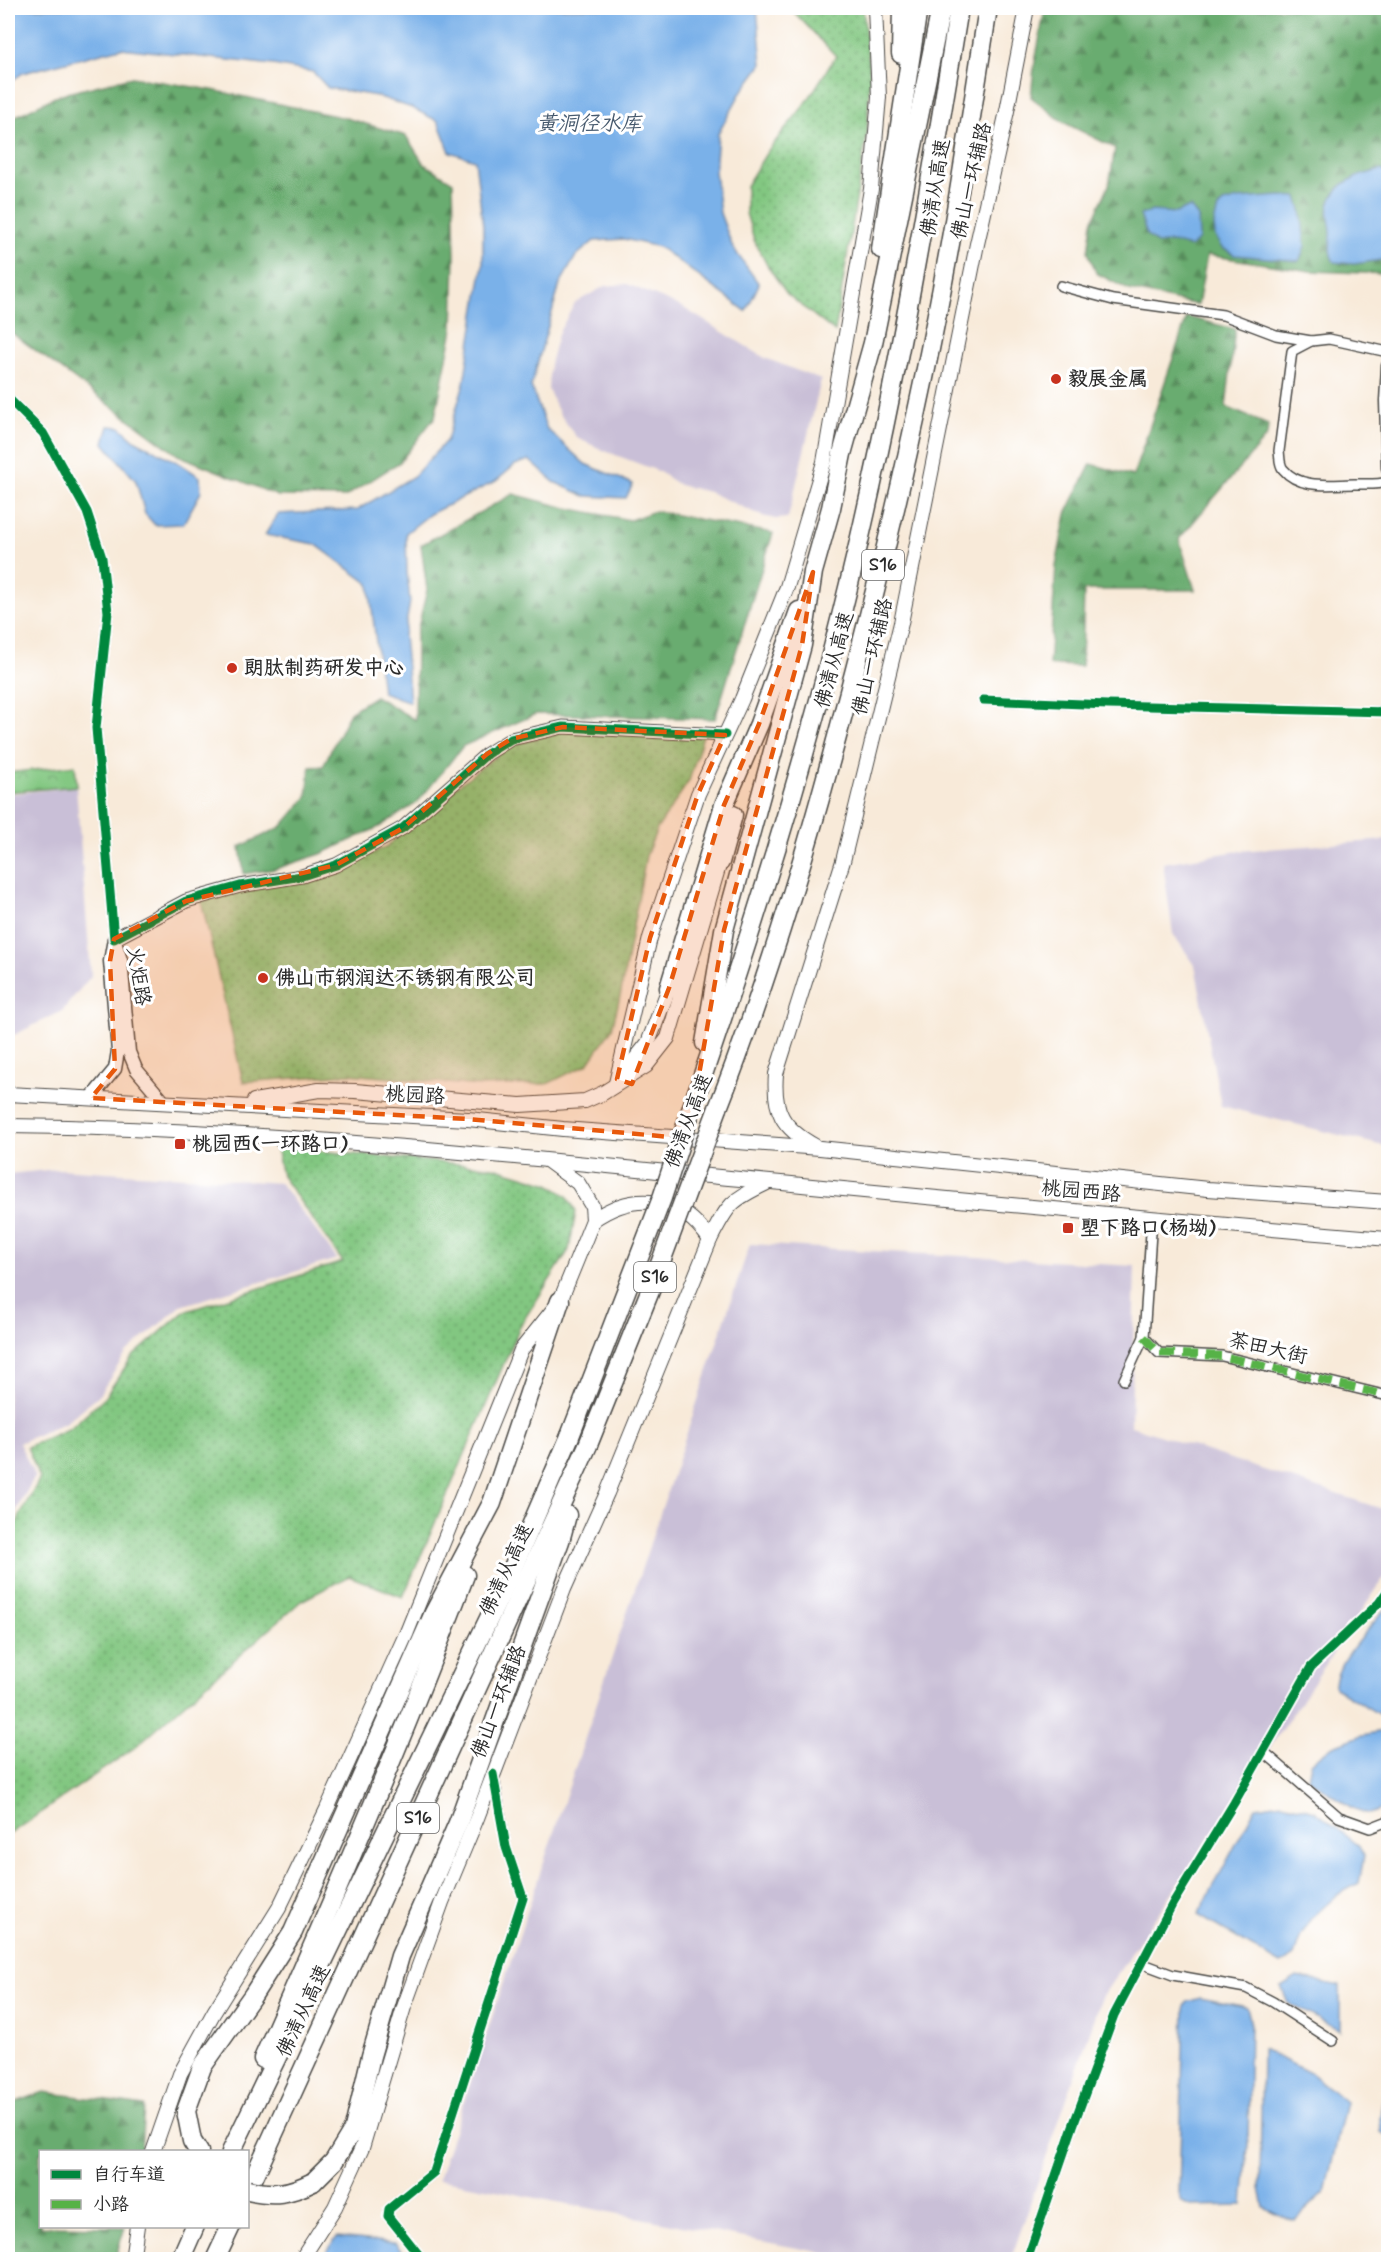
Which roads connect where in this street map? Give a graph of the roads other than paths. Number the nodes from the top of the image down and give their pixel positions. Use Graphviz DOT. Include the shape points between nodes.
graph roads {
  1 [pos="875,8"];
  2 [pos="902,8"];
  3 [pos="918,8"];
  4 [pos="941,8"];
  5 [pos="959,8"];
  6 [pos="1027,8"];
  7 [pos="988,10"];
  8 [pos="896,145"];
  9 [pos="1061,286"];
  10 [pos="1311,341"];
  11 [pos="1389,352"];
  12 [pos="1389,366"];
  13 [pos="858,396"];
  14 [pos="8,398"];
  15 [pos="1388,467"];
  16 [pos="1389,482"];
  17 [pos="813,572"];
  18 [pos="983,700"];
  19 [pos="1389,712"];
  20 [pos="759,724"];
  21 [pos="725,735"];
  22 [pos="720,862"];
  23 [pos="114,939"];
  24 [pos="669,988"];
  25 [pos="616,1083"];
  26 [pos="8,1094"];
  27 [pos="91,1098"];
  28 [pos="695,1098"];
  29 [pos="164,1102"];
  30 [pos="229,1106"];
  31 [pos="8,1126"];
  32 [pos="820,1148"];
  33 [pos="546,1160"];
  34 [pos="769,1182"];
  35 [pos="1389,1202"];
  36 [pos="1152,1218"];
  37 [pos="592,1220"];
  38 [pos="1389,1239"];
  39 [pos="710,1240"];
  40 [pos="560,1301"];
  41 [pos="1144,1337"];
  42 [pos="1124,1380"];
  43 [pos="1389,1396"];
  44 [pos="580,1465"];
  45 [pos="492,1503"];
  46 [pos="1389,1590"];
  47 [pos="1263,1751"];
  48 [pos="493,1774"];
  49 [pos="1389,1821"];
  50 [pos="1141,1963"];
  51 [pos="1333,2041"];
  52 [pos="153,2150"];
  53 [pos="198,2150"];
  54 [pos="225,2150"];
  55 [pos="231,2150"];
  56 [pos="249,2188"];
  57 [pos="249,2190"];
  58 [pos="137,2228"];
  59 [pos="230,2228"];
  60 [pos="193,2230"];
  61 [pos="132,2259"];
  62 [pos="180,2259"];
  63 [pos="215,2259"];
  64 [pos="301,2259"];
  65 [pos="423,2259"];
  66 [pos="1028,2259"];
  1 -- 21 [label="main road" via="879,97 871,189 824,462 787,587"];
  2 -- 8 [label="highway"];
  3 -- 8 [label="highway"];
  4 -- 13 [label="highway" via="873,344"];
  5 -- 28 [label="highway, 佛清从高速 / S16" via="908,315 851,574 775,858"];
  6 -- 32 [label="main road, 佛山一环辅路" via="902,623 843,861 776,1074 777,1110 784,1122 798,1137"];
  7 -- 44 [label="highway, 佛清从高速 / S16, bridge" via="948,254 915,420 879,581 805,857 745,1039"];
  8 -- 13 [label="highway"];
  9 -- 10 [label="street" via="1113,300 1223,315 1276,335"];
  10 -- 11 [label="street" via="1329,339"];
  10 -- 16 [label="street" via="1292,351 1279,451 1281,467 1292,477 1309,483"];
  12 -- 15 [label="street"];
  13 -- 17 [label="highway"];
  14 -- 23 [label="street" via="43,433 87,512 102,558 108,612 96,728"];
  17 -- 20 [label="highway"];
  17 -- 28 [label="highway" via="802,645 724,930"];
  18 -- 19 [label="street"];
  20 -- 22 [label="highway"];
  20 -- 24 [label="highway" via="724,805"];
  21 -- 23 [label="street" via="563,727 511,739 487,754 403,828 336,865 186,901"];
  21 -- 25 [label="main road" via="698,794 650,938"];
  22 -- 25 [label="main road" via="668,1038 646,1066"];
  23 -- 27 [label="street, 火炬路" via="110,961 118,1051 115,1069"];
  23 -- 29 [label="street, 火炬路" via="121,960 129,1052 136,1070"];
  24 -- 25 [label="main road" via="648,1043"];
  25 -- 30 [label="main road" via="585,1101 561,1103 520,1105 319,1090"];
  26 -- 27 [label="main road, 桃园路"];
  27 -- 29 [label="main road, 桃园路"];
  28 -- 55 [label="highway, 佛清从高速 / S16, bridge" via="627,1293 544,1499"];
  29 -- 30 [label="main road, 桃园路"];
  30 -- 32 [label="main road, 桃园路" via="468,1119"];
  31 -- 33 [label="main road" via="164,1130"];
  32 -- 35 [label="main road, 桃园西路" via="1208,1189"];
  33 -- 34 [label="main road"];
  33 -- 37 [label="main road" via="585,1192 592,1206"];
  34 -- 36 [label="main road, 桃园西路"];
  34 -- 39 [label="main road, 佛山一环辅路" via="740,1196 726,1208"];
  36 -- 38 [label="main road, 桃园西路"];
  36 -- 41 [label="street"];
  37 -- 39 [label="main road" via="609,1208 652,1201 692,1218"];
  37 -- 40 [label="main road"];
  39 -- 48 [label="main road, 佛山一环辅路" via="607,1494 564,1588"];
  40 -- 45 [label="highway"];
  40 -- 52 [label="main road" via="520,1350 407,1632 327,1809 279,1908 180,2074"];
  41 -- 42 [label="street"];
  41 -- 43 [label="street, 茶田大街" via="1159,1353 1222,1356"];
  44 -- 56 [label="highway, 佛清从高速 / S16"];
  44 -- 57 [label="highway, bridge" via="560,1541 458,1823 400,1956 354,2128 334,2161 313,2182 293,2192 266,2194"];
  45 -- 53 [label="highway" via="434,1613 293,1932 202,2067 186,2111 192,2141"];
  45 -- 54 [label="highway" via="351,1859"];
  46 -- 47 [label="street" via="1311,1667"];
  47 -- 49 [label="street" via="1339,1816 1370,1828"];
  47 -- 50 [label="street"];
  48 -- 64 [label="main road, 佛山一环辅路" via="404,2007 362,2148 334,2207"];
  48 -- 65 [label="street" via="506,1847 523,1898 434,2172 388,2209 388,2216"];
  50 -- 51 [label="street" via="1173,1975 1246,1988"];
  50 -- 66 [label="street" via="1114,2015"];
  58 -- 61 [label="main road"];
  59 -- 63 [label="highway"];
  60 -- 62 [label="highway"];
}
